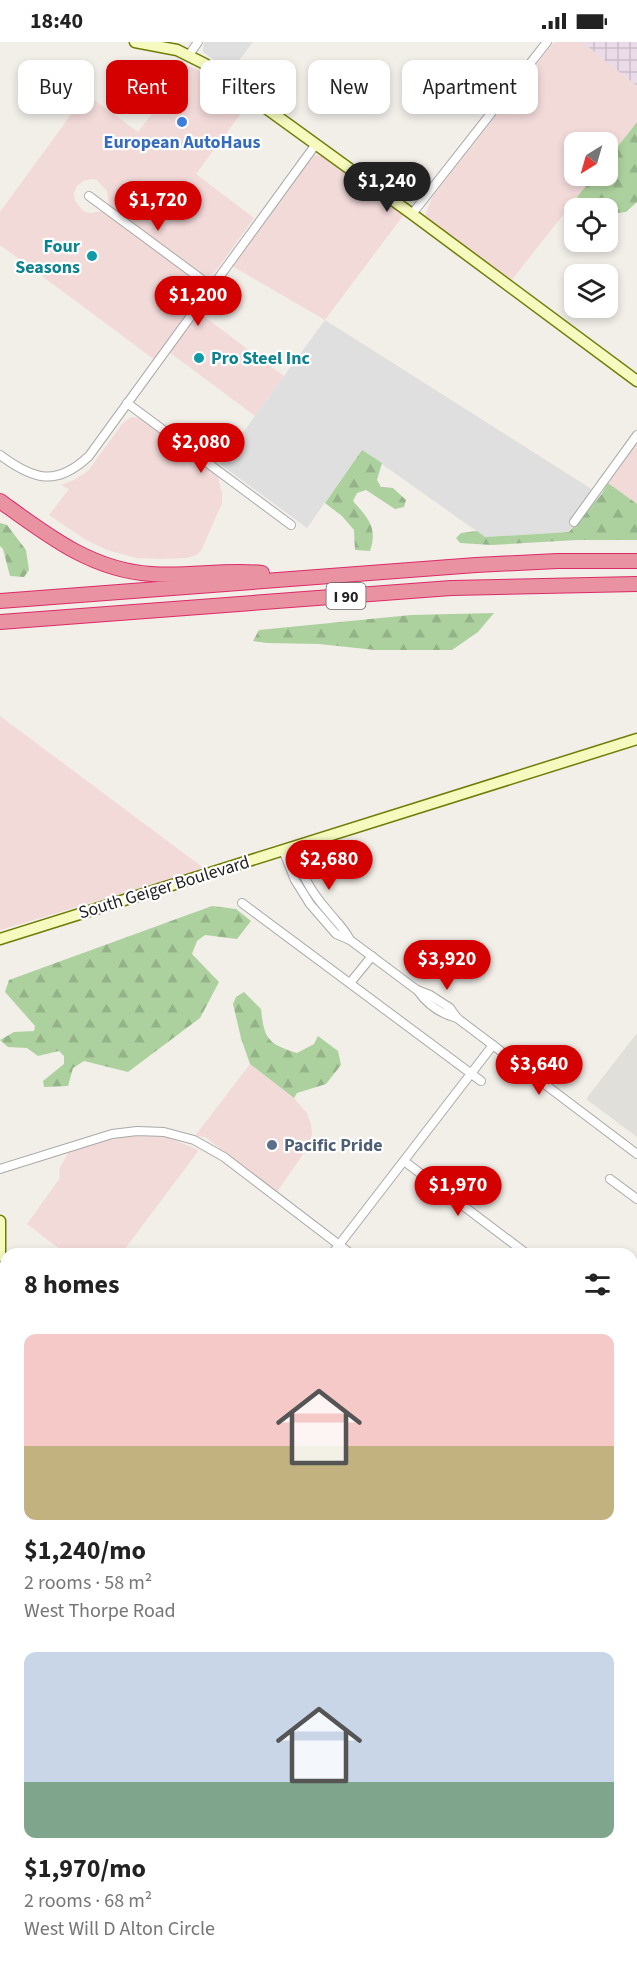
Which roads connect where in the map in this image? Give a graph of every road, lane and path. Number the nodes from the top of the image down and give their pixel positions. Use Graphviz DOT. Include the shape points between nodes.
graph roads {
  1 [pos="135,42"];
  2 [pos="198,42"];
  3 [pos="547,42"];
  4 [pos="189,55"];
  5 [pos="316,144"];
  6 [pos="89,196"];
  7 [pos="412,214"];
  8 [pos="212,287"];
  9 [pos="637,381"];
  10 [pos="127,403"];
  11 [pos="637,435"];
  12 [pos="0,455"];
  13 [pos="0,501"];
  14 [pos="574,522"];
  15 [pos="291,525"];
  16 [pos="637,561"];
  17 [pos="287,579"];
  18 [pos="637,584"];
  19 [pos="0,601"];
  20 [pos="56,618"];
  21 [pos="0,622"];
  22 [pos="0,631"];
  23 [pos="637,739"];
  24 [pos="287,848"];
  25 [pos="242,903"];
  26 [pos="0,939"];
  27 [pos="372,956"];
  28 [pos="350,983"];
  29 [pos="493,1045"];
  30 [pos="471,1074"];
  31 [pos="481,1082"];
  32 [pos="637,1154"];
  33 [pos="404,1161"];
  34 [pos="0,1169"];
  35 [pos="610,1179"];
  36 [pos="637,1198"];
  37 [pos="0,1221"];
  38 [pos="339,1245"];
  39 [pos="337,1248"];
  40 [pos="343,1248"];
  41 [pos="519,1248"];
  42 [pos="0,1256"];
  1 -- 4 [label="street"];
  2 -- 4 [label="street"];
  3 -- 7 [label="street"];
  4 -- 5 [label="street"];
  5 -- 7 [label="street"];
  5 -- 8 [label="street"];
  6 -- 8 [label="street"];
  7 -- 9 [label="street"];
  8 -- 10 [label="street"];
  10 -- 12 [label="street" via="88,456 75,468 55,477 36,476"];
  10 -- 15 [label="street"];
  11 -- 14 [label="street"];
  13 -- 17 [label="highway" via="71,551 115,568 152,574 260,573"];
  16 -- 17 [label="highway, I 90" via="487,564"];
  17 -- 19 [label="highway, I 90"];
  18 -- 20 [label="highway, I 90" via="451,588"];
  20 -- 21 [label="highway, I 90"];
  20 -- 22 [label="highway"];
  23 -- 24 [label="street, South Geiger Boulevard"];
  24 -- 26 [label="street, South Geiger Boulevard"];
  24 -- 27 [label="street" via="295,880 310,904 336,933"];
  25 -- 28 [label="street"];
  27 -- 28 [label="street"];
  27 -- 29 [label="street" via="417,990 450,1008 457,1018"];
  28 -- 30 [label="street"];
  29 -- 30 [label="street"];
  29 -- 32 [label="street"];
  30 -- 31 [label="street"];
  30 -- 33 [label="street"];
  33 -- 38 [label="street"];
  33 -- 41 [label="street"];
  34 -- 38 [label="street" via="112,1134 164,1132 194,1140 224,1158"];
  35 -- 36 [label="street"];
  37 -- 42 [label="street"];
  38 -- 39 [label="street"];
  38 -- 40 [label="street"];
}
